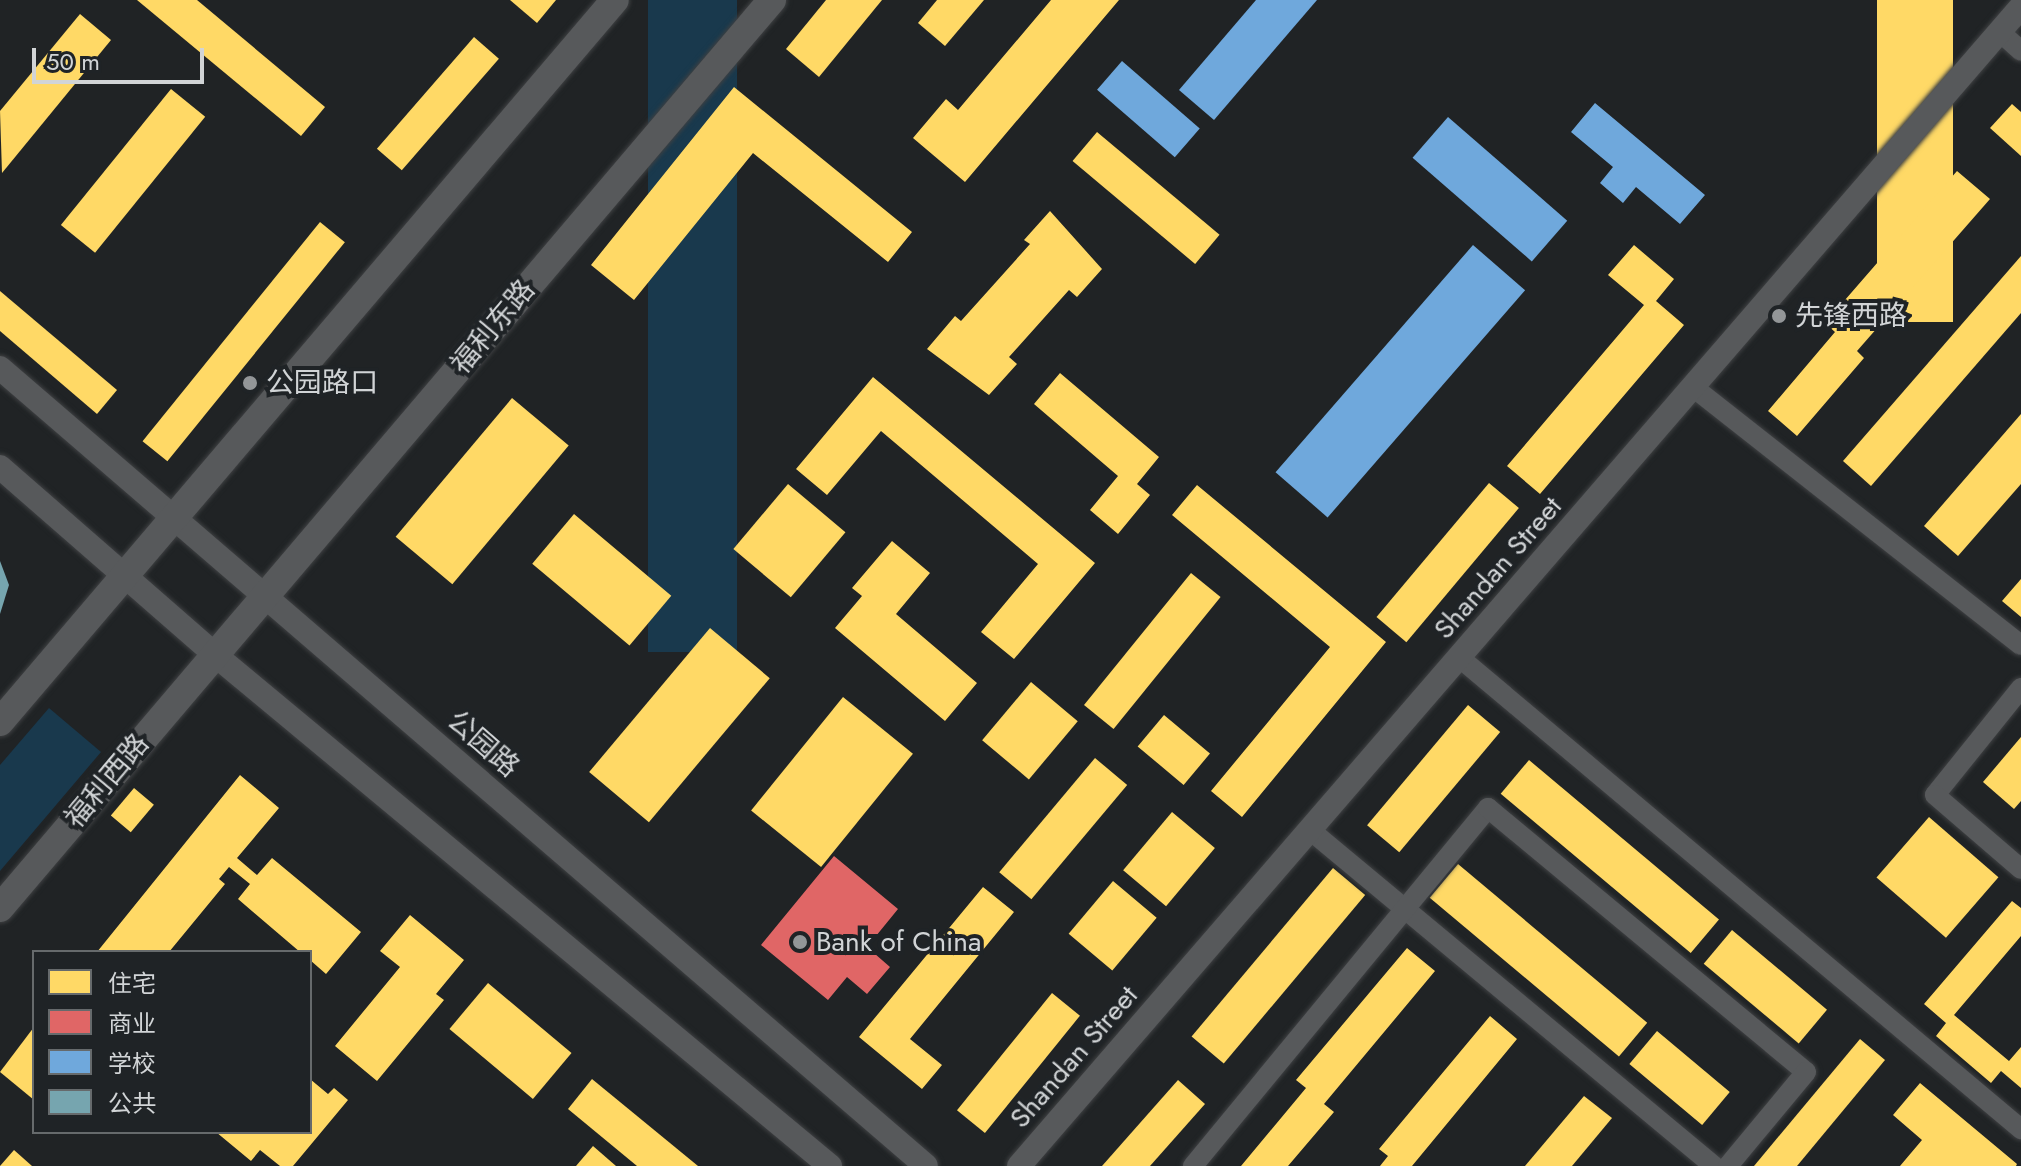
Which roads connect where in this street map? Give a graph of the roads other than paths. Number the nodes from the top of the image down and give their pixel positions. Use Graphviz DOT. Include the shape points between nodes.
graph roads {
  1 [pos="615,0"];
  2 [pos="772,0"];
  3 [pos="2021,7"];
  4 [pos="2000,32"];
  5 [pos="2021,51"];
  6 [pos="0,368"];
  7 [pos="1693,387"];
  8 [pos="0,467"];
  9 [pos="175,517"];
  10 [pos="124,574"];
  11 [pos="264,595"];
  12 [pos="2021,645"];
  13 [pos="214,654"];
  14 [pos="1460,658"];
  15 [pos="2021,688"];
  16 [pos="0,722"];
  17 [pos="1310,830"];
  18 [pos="2021,869"];
  19 [pos="0,908"];
  20 [pos="1405,909"];
  21 [pos="2021,1129"];
  22 [pos="830,1166"];
  23 [pos="926,1166"];
  24 [pos="1019,1166"];
  25 [pos="1193,1166"];
  26 [pos="1714,1166"];
  27 [pos="1728,1166"];
  1 -- 9 [label="main road"];
  2 -- 11 [label="main road, 福利东路"];
  3 -- 4 [label="street, Shandan Street"];
  4 -- 5 [label="street"];
  4 -- 7 [label="street, Shandan Street"];
  6 -- 9 [label="street, 公园路"];
  7 -- 12 [label="street"];
  7 -- 14 [label="street, Shandan Street"];
  8 -- 10 [label="street"];
  9 -- 10 [label="main road"];
  9 -- 11 [label="street, 公园路"];
  10 -- 13 [label="street"];
  10 -- 16 [label="main road"];
  11 -- 13 [label="main road, 福利东路"];
  11 -- 23 [label="street, 公园路"];
  13 -- 19 [label="main road, 福利西路"];
  13 -- 22 [label="street"];
  14 -- 17 [label="street, Shandan Street"];
  14 -- 21 [label="street"];
  15 -- 18 [label="street" via="1935,795"];
  17 -- 20 [label="street"];
  17 -- 24 [label="street, Shandan Street"];
  20 -- 25 [label="street"];
  20 -- 26 [label="street"];
  20 -- 27 [label="street" via="1488,808 1806,1072"];
}
